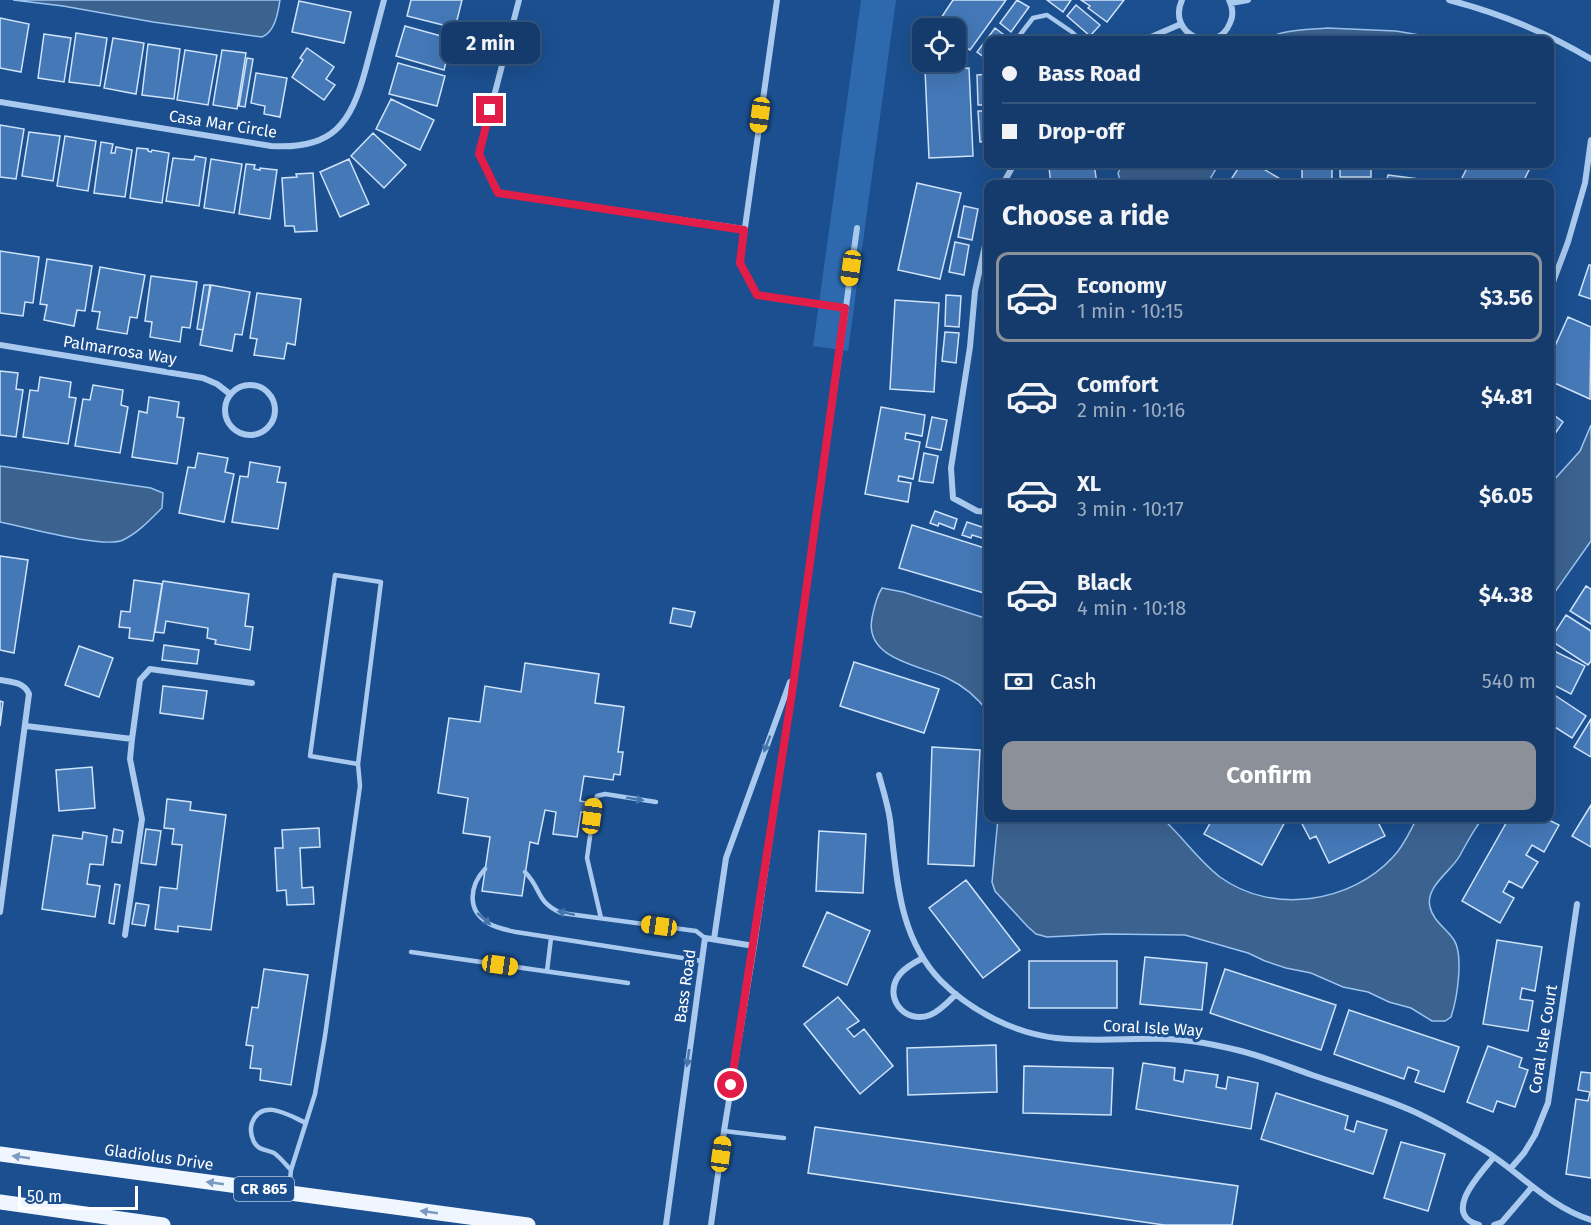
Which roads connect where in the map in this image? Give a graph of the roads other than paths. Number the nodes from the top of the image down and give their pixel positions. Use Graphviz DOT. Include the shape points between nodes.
graph roads {
  1 [pos="384,0"];
  2 [pos="519,0"];
  3 [pos="777,0"];
  4 [pos="1182,0"];
  5 [pos="1248,0"];
  6 [pos="1449,0"];
  7 [pos="1230,2"];
  8 [pos="1478,4"];
  9 [pos="1181,24"];
  10 [pos="1019,36"];
  11 [pos="1076,36"];
  12 [pos="1153,36"];
  13 [pos="1193,36"];
  14 [pos="1218,36"];
  15 [pos="1546,36"];
  16 [pos="1554,40"];
  17 [pos="1591,59"];
  18 [pos="0,102"];
  19 [pos="1591,140"];
  20 [pos="1591,175"];
  21 [pos="1585,183"];
  22 [pos="857,228"];
  23 [pos="744,230"];
  24 [pos="984,250"];
  25 [pos="1554,279"];
  26 [pos="845,308"];
  27 [pos="0,345"];
  28 [pos="230,394"];
  29 [pos="984,512"];
  30 [pos="795,670"];
  31 [pos="0,680"];
  32 [pos="252,683"];
  33 [pos="26,726"];
  34 [pos="132,739"];
  35 [pos="358,764"];
  36 [pos="879,775"];
  37 [pos="657,802"];
  38 [pos="485,869"];
  39 [pos="525,872"];
  40 [pos="1576,904"];
  41 [pos="0,912"];
  42 [pos="601,918"];
  43 [pos="125,935"];
  44 [pos="551,938"];
  45 [pos="705,938"];
  46 [pos="714,939"];
  47 [pos="754,946"];
  48 [pos="411,952"];
  49 [pos="923,958"];
  50 [pos="702,961"];
  51 [pos="547,972"];
  52 [pos="628,983"];
  53 [pos="956,994"];
  54 [pos="306,1123"];
  55 [pos="724,1131"];
  56 [pos="784,1138"];
  57 [pos="0,1154"];
  58 [pos="1494,1156"];
  59 [pos="1511,1168"];
  60 [pos="291,1170"];
  61 [pos="1533,1187"];
  62 [pos="289,1193"];
  63 [pos="0,1202"];
  64 [pos="1591,1220"];
  65 [pos="163,1225"];
  66 [pos="528,1225"];
  67 [pos="666,1225"];
  68 [pos="711,1225"];
  69 [pos="1479,1225"];
  70 [pos="1494,1225"];
  1 -- 18 [label="street, Casa Mar Circle" via="350,113 326,138 307,145 271,146"];
  2 -- 23 [label="street" via="479,154 498,193"];
  3 -- 23 [label="street"];
  4 -- 9 [label="street" via="1178,15"];
  5 -- 7 [label="street"];
  6 -- 8 [label="street"];
  7 -- 14 [label="street" via="1229,27"];
  8 -- 15 [label="street"];
  9 -- 12 [label="street"];
  9 -- 13 [label="street"];
  10 -- 11 [label="lane" via="1034,18 1047,15"];
  16 -- 17 [label="street"];
  19 -- 21 [label="street"];
  20 -- 21 [label="street"];
  21 -- 25 [label="street"];
  22 -- 26 [label="street"];
  23 -- 26 [label="street" via="740,263 757,295"];
  24 -- 29 [label="street" via="951,468 953,498"];
  26 -- 30 [label="street"];
  27 -- 28 [label="street, Palmarrosa Way" via="203,378"];
  28 -- 28 [label="street" via="225,412 234,429 252,435 269,426 274,418 274,404 265,390 245,385"];
  30 -- 46 [label="street, one-way" via="726,858"];
  30 -- 47 [label="street"];
  31 -- 33 [label="street" via="17,682 26,688"];
  32 -- 34 [label="street" via="150,669 140,680"];
  33 -- 34 [label="street"];
  33 -- 41 [label="street"];
  34 -- 43 [label="street" via="130,759 142,819"];
  35 -- 35 [label="lane" via="310,756 335,575 381,582"];
  35 -- 54 [label="lane" via="360,786 325,1036"];
  36 -- 49 [label="street, Coral Isle Way" via="890,819 899,897"];
  42 -- 37 [label="lane, one-way" via="586,858 597,796"];
  38 -- 44 [label="lane, one-way" via="473,888 474,909 480,918 499,928"];
  42 -- 39 [label="lane, one-way" via="550,908"];
  40 -- 59 [label="street, Coral Isle Court" via="1548,1103 1535,1135"];
  42 -- 45 [label="lane" via="696,931"];
  44 -- 50 [label="lane"];
  44 -- 51 [label="lane"];
  45 -- 46 [label="street, Bass Road"];
  45 -- 50 [label="street, Bass Road"];
  46 -- 47 [label="street, Bass Road"];
  47 -- 55 [label="street"];
  48 -- 51 [label="lane"];
  49 -- 53 [label="street, Coral Isle Way"];
  49 -- 53 [label="street" via="899,975 894,996 899,1009 908,1015 931,1015"];
  50 -- 67 [label="street, Bass Road, one-way"];
  51 -- 52 [label="lane"];
  53 -- 58 [label="street, Coral Isle Way" via="988,1015 1039,1035 1171,1040 1244,1052 1415,1112"];
  54 -- 60 [label="lane"];
  54 -- 60 [label="lane" via="269,1109 252,1122 255,1143"];
  55 -- 56 [label="lane"];
  55 -- 68 [label="street"];
  62 -- 57 [label="main road, Gladiolus Drive / CR 865, one-way"];
  58 -- 59 [label="street, Coral Isle Way"];
  58 -- 69 [label="street" via="1465,1194 1463,1203 1469,1219"];
  59 -- 61 [label="street, Coral Isle Way"];
  60 -- 62 [label="lane"];
  61 -- 64 [label="street, Coral Isle Way" via="1558,1206"];
  61 -- 70 [label="street" via="1502,1222"];
  66 -- 62 [label="main road, Gladiolus Drive / CR 865, one-way"];
  63 -- 65 [label="main road"];
}
